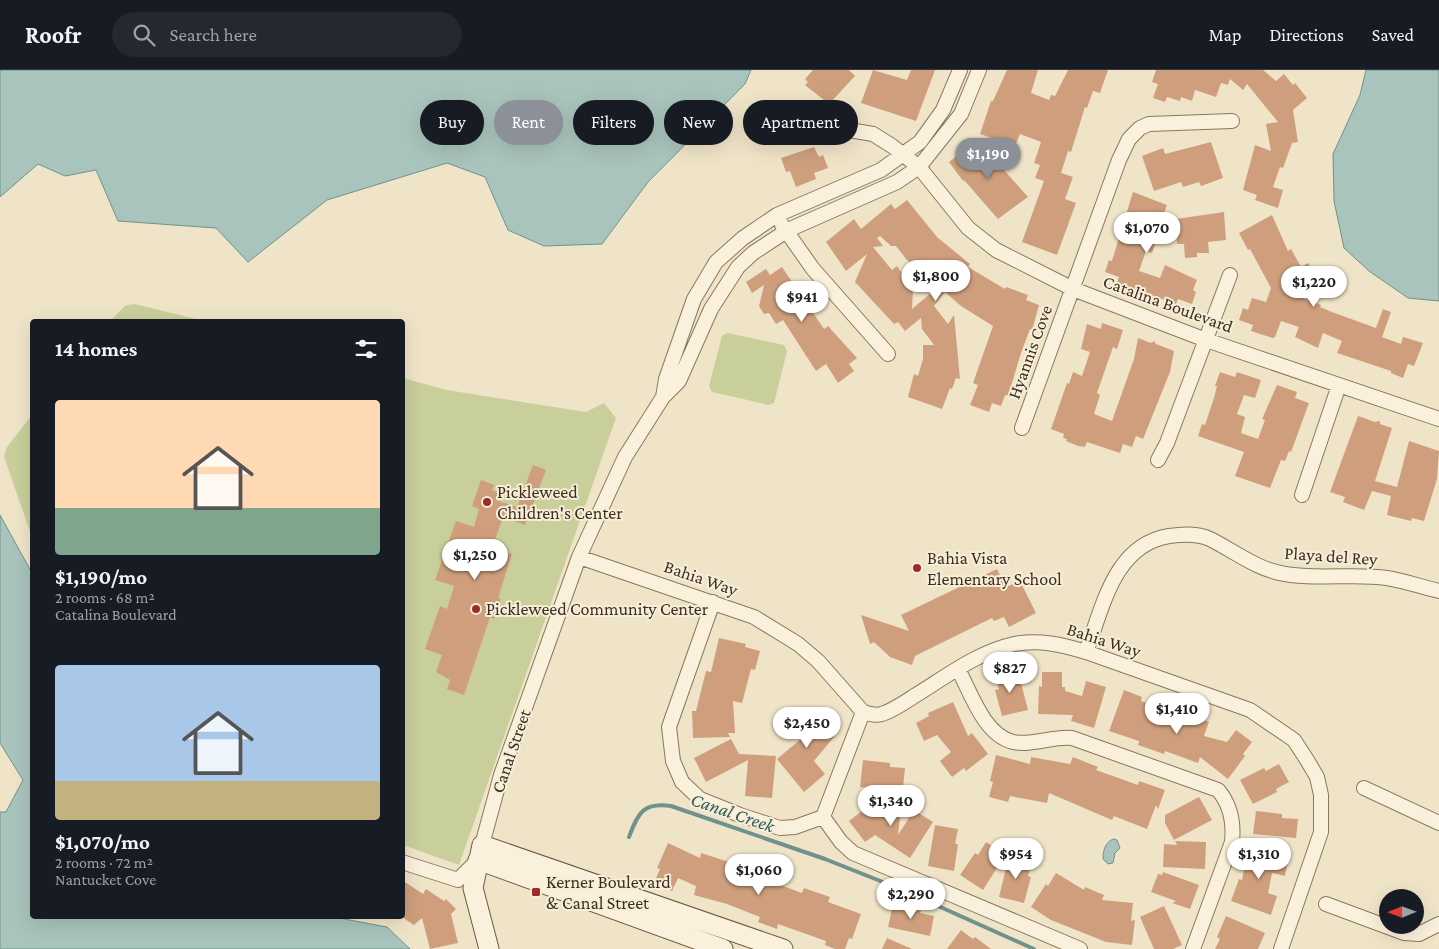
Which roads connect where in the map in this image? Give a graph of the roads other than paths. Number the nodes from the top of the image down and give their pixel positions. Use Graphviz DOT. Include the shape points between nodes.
graph roads {
  1 [pos="960,70"];
  2 [pos="979,70"];
  3 [pos="1232,121"];
  4 [pos="858,132"];
  5 [pos="903,154"];
  6 [pos="919,168"];
  7 [pos="777,215"];
  8 [pos="786,231"];
  9 [pos="1230,275"];
  10 [pos="1073,289"];
  11 [pos="1206,340"];
  12 [pos="888,354"];
  13 [pos="1339,385"];
  14 [pos="663,397"];
  15 [pos="1439,419"];
  16 [pos="1022,428"];
  17 [pos="1158,460"];
  18 [pos="1302,495"];
  19 [pos="580,557"];
  20 [pos="1439,591"];
  21 [pos="713,602"];
  22 [pos="1086,652"];
  23 [pos="958,670"];
  24 [pos="863,712"];
  25 [pos="1364,788"];
  26 [pos="823,818"];
  27 [pos="1439,822"];
  28 [pos="480,852"];
  29 [pos="405,863"];
  30 [pos="1326,904"];
  31 [pos="1439,924"];
  32 [pos="489,949"];
  33 [pos="723,949"];
  34 [pos="783,949"];
  35 [pos="1080,949"];
  36 [pos="1193,949"];
  37 [pos="1281,949"];
  1 -- 5 [label="street" via="943,110 920,142"];
  2 -- 6 [label="street" via="961,114"];
  3 -- 10 [label="street, Hyannis Cove" via="1149,124 1128,139"];
  4 -- 5 [label="street, Catalina Boulevard" via="873,134"];
  5 -- 6 [label="street, Catalina Boulevard"];
  5 -- 7 [label="street" via="881,170"];
  6 -- 8 [label="street" via="896,182"];
  6 -- 10 [label="street, Catalina Boulevard" via="968,228 996,250"];
  7 -- 8 [label="street"];
  7 -- 14 [label="street" via="743,238 716,262 694,299 666,379"];
  8 -- 12 [label="street" via="813,269"];
  8 -- 14 [label="street" via="738,266 711,308 679,381"];
  9 -- 11 [label="street"];
  10 -- 11 [label="street, Catalina Boulevard"];
  10 -- 16 [label="street, Hyannis Cove"];
  11 -- 13 [label="street, Catalina Boulevard"];
  11 -- 17 [label="street"];
  13 -- 15 [label="street, Catalina Boulevard"];
  13 -- 18 [label="street"];
  14 -- 19 [label="street, Canal Street" via="625,456"];
  19 -- 21 [label="street, Bahia Way"];
  19 -- 28 [label="street, Canal Street" via="501,776"];
  20 -- 22 [label="street, Playa del Rey" via="1387,578 1285,574 1261,567 1208,538 1191,534 1156,538 1129,555 1117,571"];
  21 -- 24 [label="street, Bahia Way" via="754,617 798,644 818,661"];
  21 -- 26 [label="street" via="669,727 673,762 682,782 700,799 780,828"];
  22 -- 23 [label="street, Bahia Way" via="1064,645 1026,642 996,649"];
  22 -- 37 [label="street, Bahia Way" via="1250,710 1294,740 1317,777 1322,809 1321,832"];
  23 -- 24 [label="street, Bahia Way" via="888,712"];
  23 -- 36 [label="street" via="990,728 1014,742 1072,738 1115,756 1218,790 1226,799 1234,826 1232,842"];
  24 -- 26 [label="street"];
  25 -- 27 [label="street"];
  26 -- 35 [label="street" via="854,853"];
  28 -- 29 [label="street" via="458,880"];
  28 -- 32 [label="street, Canal Street" via="473,888"];
  28 -- 33 [label="street"];
  28 -- 34 [label="street"];
  30 -- 31 [label="street" via="1404,933 1418,934"];
}
